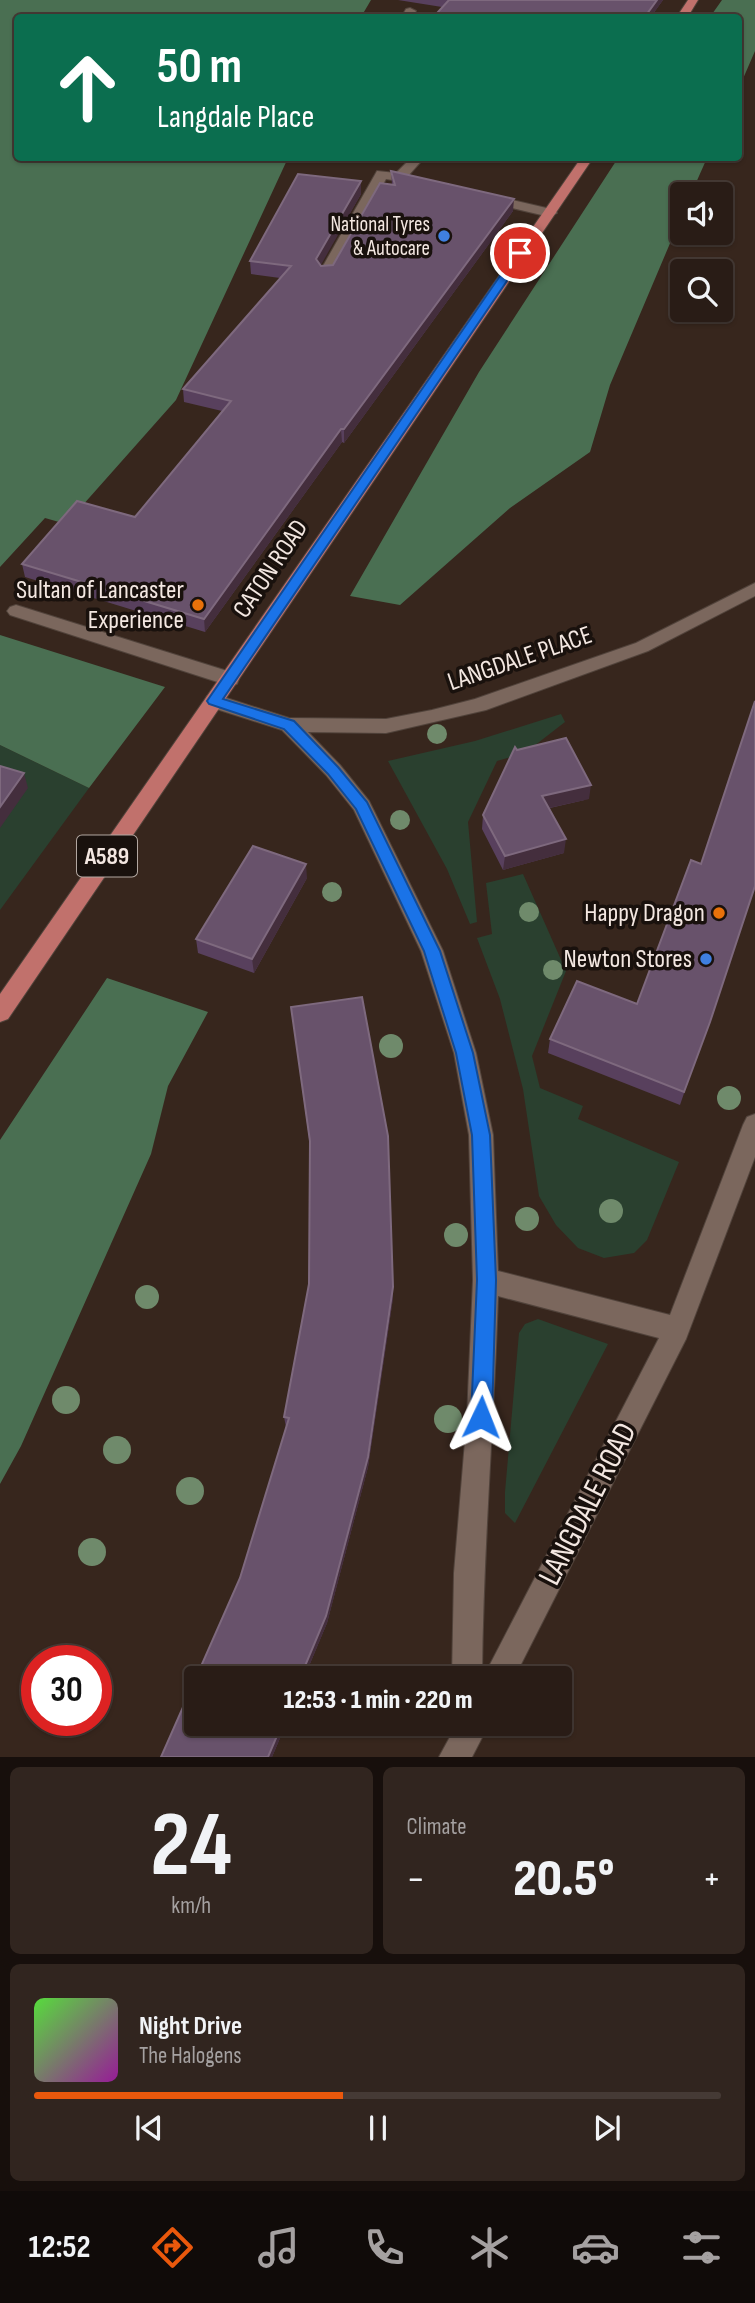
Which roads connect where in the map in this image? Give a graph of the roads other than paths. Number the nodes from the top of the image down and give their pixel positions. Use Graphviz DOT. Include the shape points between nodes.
graph roads {
  1 [pos="415,161"];
  2 [pos="585,161"];
  3 [pos="398,178"];
  4 [pos="437,186"];
  5 [pos="475,195"];
  6 [pos="550,213"];
  7 [pos="326,273"];
  8 [pos="755,589"];
  9 [pos="16,611"];
  10 [pos="230,679"];
  11 [pos="214,701"];
  12 [pos="289,725"];
  13 [pos="0,1012"];
  14 [pos="755,1125"];
  15 [pos="486,1280"];
  16 [pos="677,1330"];
  17 [pos="467,1666"];
  18 [pos="504,1666"];
  1 -- 3 [label="street"];
  2 -- 6 [label="main road, CATON ROAD / A589"];
  3 -- 4 [label="street"];
  3 -- 7 [label="street" via="382,174"];
  5 -- 6 [label="street"];
  6 -- 10 [label="main road, CATON ROAD / A589"];
  8 -- 12 [label="street, LANGDALE PLACE" via="642,647 479,705 386,726"];
  9 -- 10 [label="street"];
  10 -- 11 [label="main road, CATON ROAD / A589"];
  11 -- 12 [label="street, LANGDALE PLACE"];
  11 -- 13 [label="main road, CATON ROAD / A589"];
  12 -- 15 [label="street, LANGDALE PLACE" via="362,806 432,951 465,1053 481,1135"];
  14 -- 16 [label="street, LANGDALE ROAD"];
  15 -- 16 [label="street"];
  15 -- 17 [label="street" via="468,1573"];
  16 -- 18 [label="street, LANGDALE ROAD"];
}
